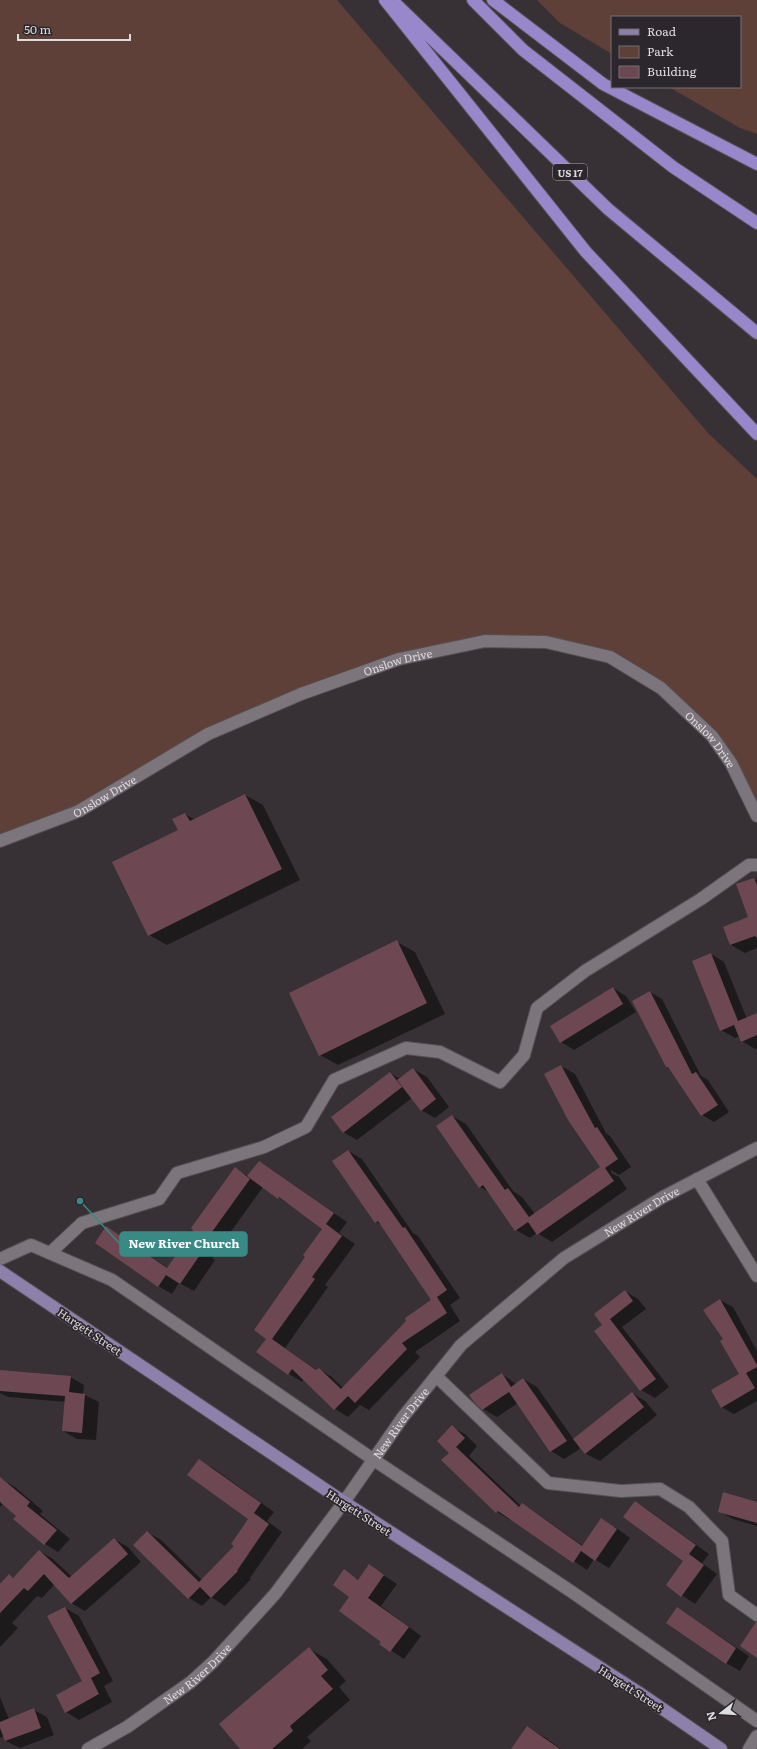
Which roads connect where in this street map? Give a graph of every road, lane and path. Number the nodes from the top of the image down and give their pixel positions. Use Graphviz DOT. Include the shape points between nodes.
graph roads {
  1 [pos="385,0"];
  2 [pos="392,0"];
  3 [pos="474,0"];
  4 [pos="493,0"];
  5 [pos="757,164"];
  6 [pos="757,223"];
  7 [pos="757,333"];
  8 [pos="757,434"];
  9 [pos="757,816"];
  10 [pos="0,841"];
  11 [pos="757,866"];
  12 [pos="757,1148"];
  13 [pos="697,1179"];
  14 [pos="50,1253"];
  15 [pos="0,1259"];
  16 [pos="0,1271"];
  17 [pos="757,1276"];
  18 [pos="436,1376"];
  19 [pos="374,1460"];
  20 [pos="344,1502"];
  21 [pos="757,1615"];
  22 [pos="757,1721"];
  23 [pos="757,1736"];
  24 [pos="88,1749"];
  25 [pos="721,1749"];
  26 [pos="749,1749"];
  1 -- 8 [label="highway" via="586,252"];
  2 -- 7 [label="highway, US 17" via="608,209"];
  3 -- 6 [label="highway" via="523,50 673,167"];
  4 -- 5 [label="highway" via="603,84"];
  9 -- 10 [label="street, Onslow Drive" via="731,764 712,736 661,688 610,658 546,642 485,641 399,659 301,694 208,734 79,811"];
  11 -- 14 [label="street" via="749,865 701,899 585,971 537,1008 524,1055 500,1082 440,1052 406,1048 334,1080 306,1127 264,1147 177,1174 159,1199 82,1223"];
  12 -- 13 [label="street, New River Drive"];
  13 -- 17 [label="street"];
  13 -- 18 [label="street, New River Drive" via="564,1258 461,1345"];
  14 -- 15 [label="street" via="31,1245"];
  14 -- 19 [label="street" via="112,1280"];
  16 -- 20 [label="main road, Hargett Street"];
  18 -- 19 [label="street, New River Drive" via="403,1417"];
  18 -- 21 [label="street" via="548,1483 621,1490 660,1489 689,1507 722,1541 729,1595"];
  19 -- 20 [label="street, New River Drive"];
  19 -- 22 [label="street" via="572,1592"];
  20 -- 24 [label="street, New River Drive" via="275,1594 212,1662 191,1682 127,1727"];
  20 -- 25 [label="main road, Hargett Street" via="641,1694"];
  23 -- 26 [label="street"];
}
